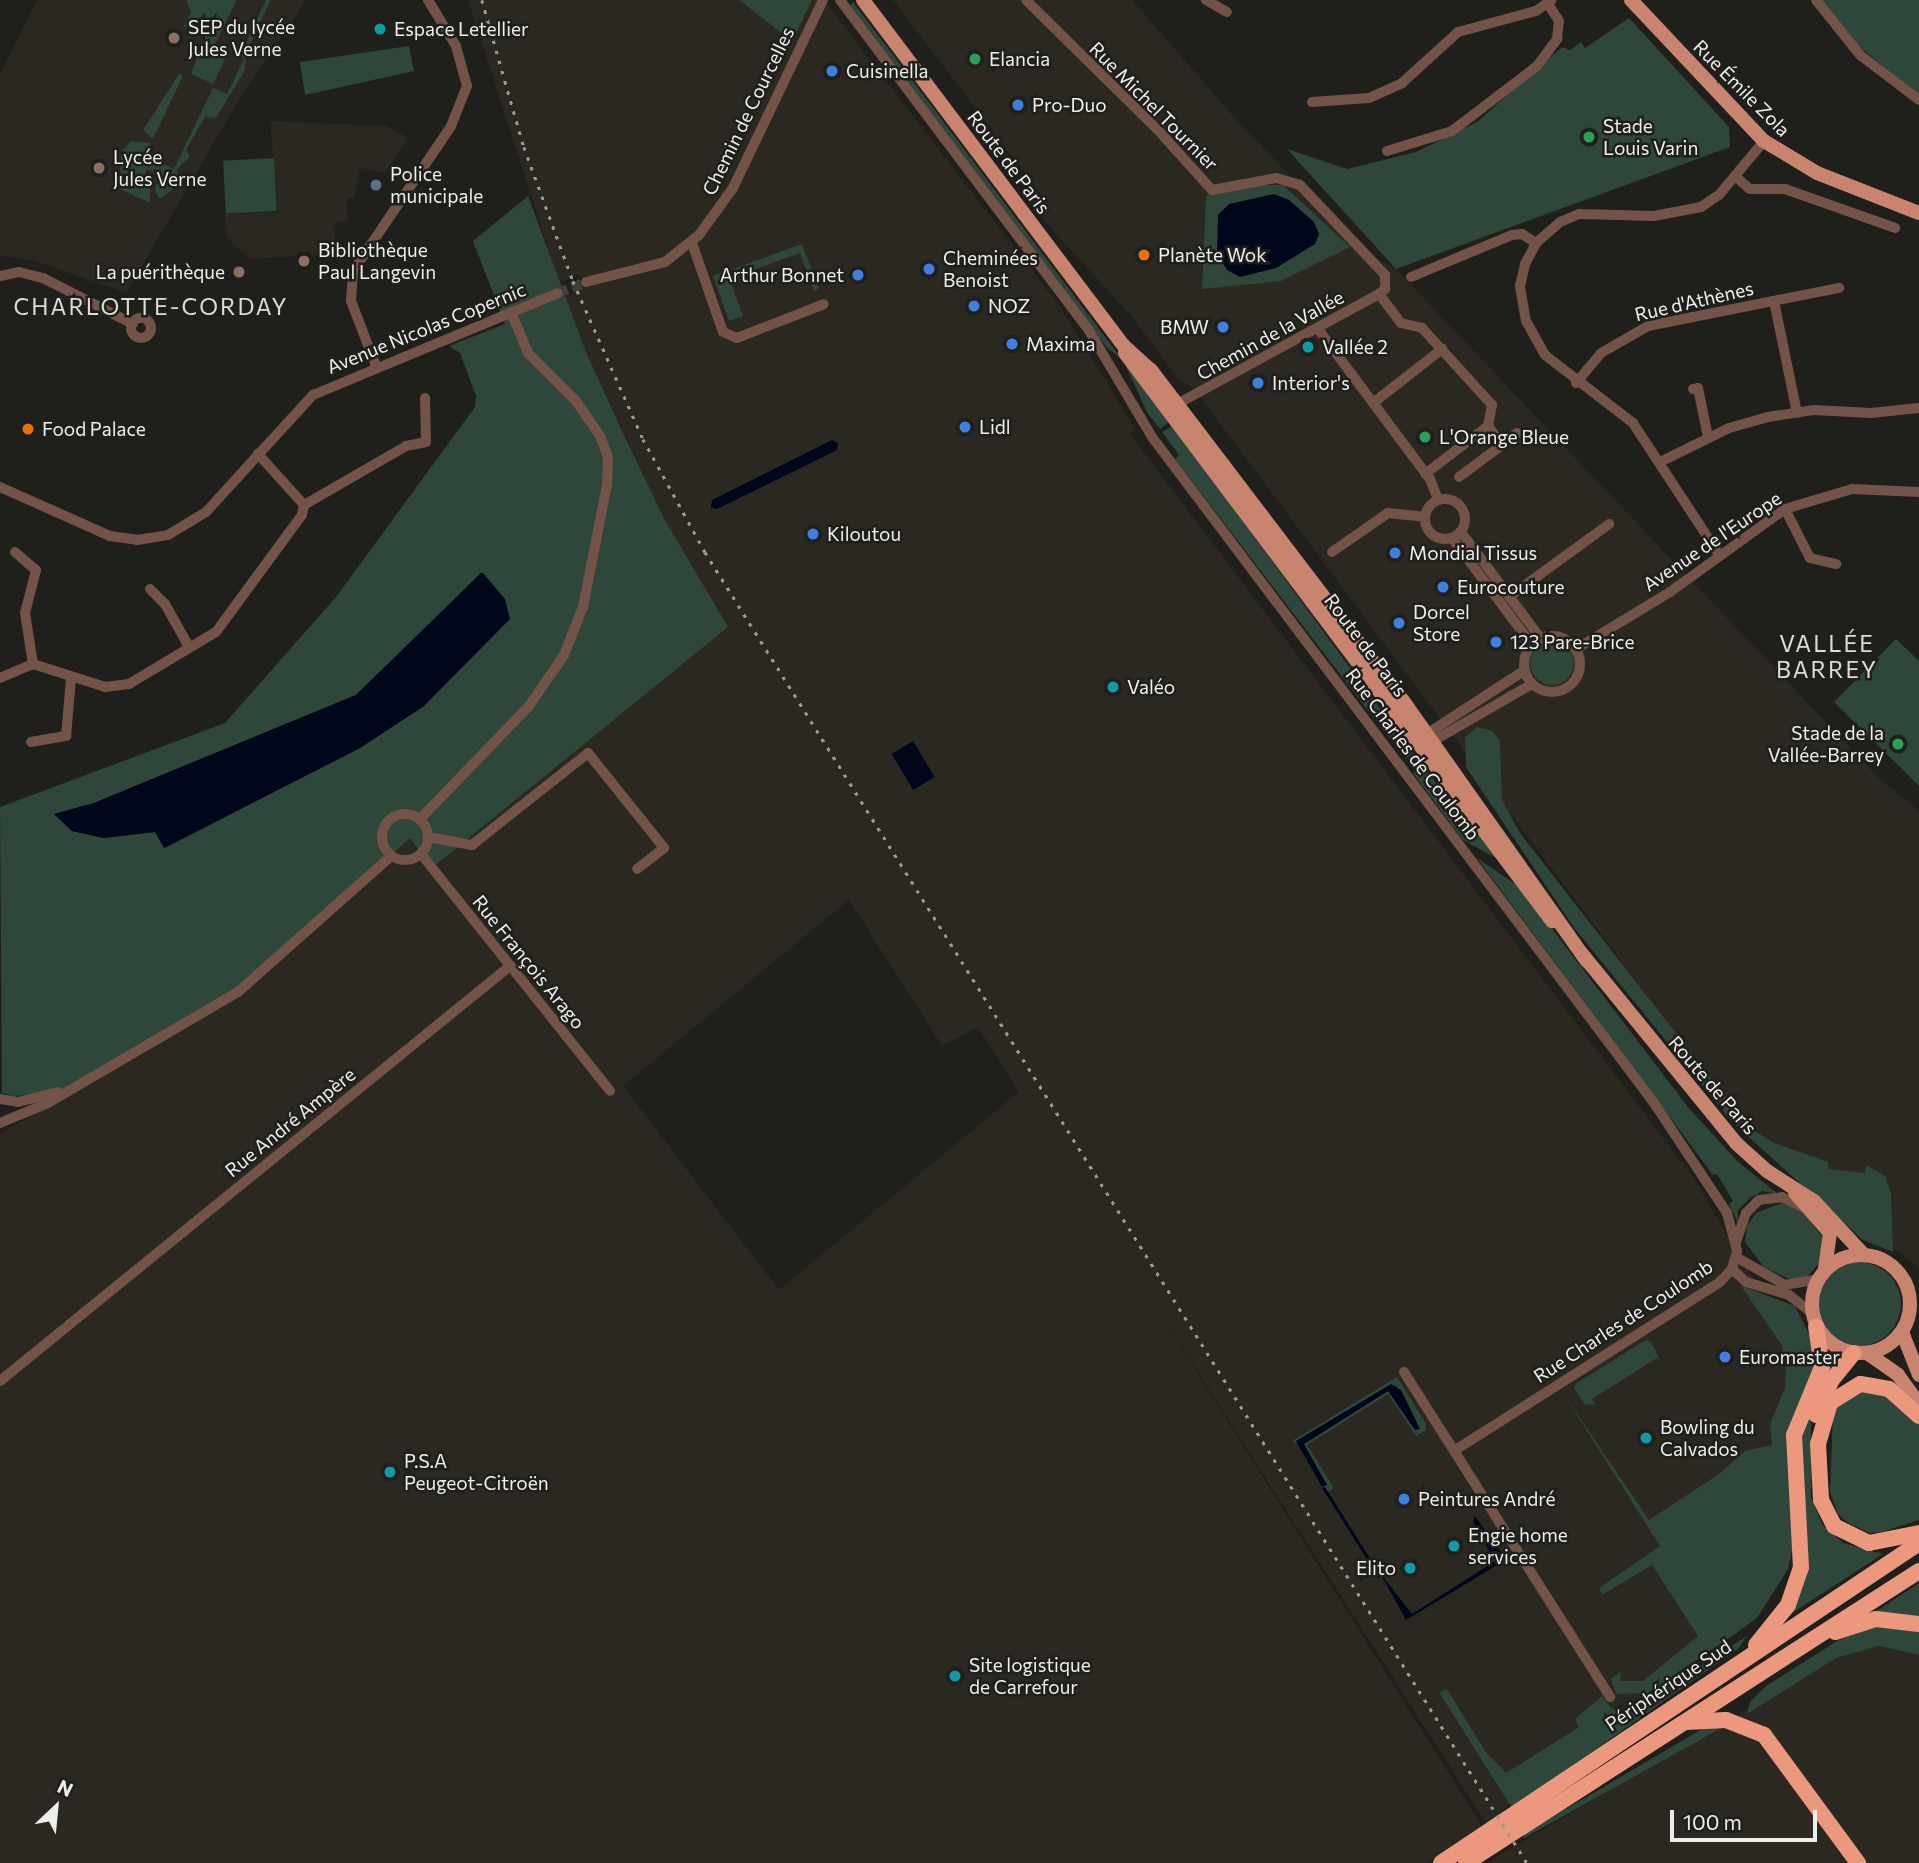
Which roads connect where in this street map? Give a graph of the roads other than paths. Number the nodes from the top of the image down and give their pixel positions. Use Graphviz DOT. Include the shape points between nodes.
graph roads {
  1 [pos="428,0"];
  2 [pos="823,0"];
  3 [pos="840,0"];
  4 [pos="863,0"];
  5 [pos="1026,0"];
  6 [pos="1206,0"];
  7 [pos="1631,0"];
  8 [pos="1816,0"];
  9 [pos="1550,2"];
  10 [pos="1227,12"];
  11 [pos="1919,100"];
  12 [pos="1312,102"];
  13 [pos="1764,141"];
  14 [pos="1387,151"];
  15 [pos="1736,177"];
  16 [pos="1919,213"];
  17 [pos="1895,228"];
  18 [pos="692,243"];
  19 [pos="1536,243"];
  20 [pos="0,276"];
  21 [pos="1411,277"];
  22 [pos="586,282"];
  23 [pos="1839,288"];
  24 [pos="558,293"];
  25 [pos="1379,294"];
  26 [pos="1774,301"];
  27 [pos="824,304"];
  28 [pos="511,312"];
  29 [pos="132,324"];
  30 [pos="1318,329"];
  31 [pos="1124,346"];
  32 [pos="1442,349"];
  33 [pos="376,366"];
  34 [pos="1577,383"];
  35 [pos="1693,389"];
  36 [pos="425,398"];
  37 [pos="1160,402"];
  38 [pos="1373,403"];
  39 [pos="1178,407"];
  40 [pos="1919,408"];
  41 [pos="1797,413"];
  42 [pos="1488,426"];
  43 [pos="1517,433"];
  44 [pos="1708,438"];
  45 [pos="1502,445"];
  46 [pos="258,454"];
  47 [pos="1661,462"];
  48 [pos="1425,474"];
  49 [pos="1459,477"];
  50 [pos="0,486"];
  51 [pos="1919,492"];
  52 [pos="1438,500"];
  53 [pos="304,505"];
  54 [pos="1786,509"];
  55 [pos="1424,517"];
  56 [pos="1609,524"];
  57 [pos="1457,535"];
  58 [pos="15,552"];
  59 [pos="1332,552"];
  60 [pos="1720,556"];
  61 [pos="1836,564"];
  62 [pos="150,589"];
  63 [pos="1509,597"];
  64 [pos="1536,642"];
  65 [pos="189,647"];
  66 [pos="1576,649"];
  67 [pos="33,664"];
  68 [pos="1525,670"];
  69 [pos="0,678"];
  70 [pos="71,679"];
  71 [pos="1532,684"];
  72 [pos="31,742"];
  73 [pos="1424,742"];
  74 [pos="420,819"];
  75 [pos="428,837"];
  76 [pos="421,855"];
  77 [pos="390,856"];
  78 [pos="637,869"];
  79 [pos="510,966"];
  80 [pos="67,1089"];
  81 [pos="610,1091"];
  82 [pos="0,1099"];
  83 [pos="0,1123"];
  84 [pos="1794,1191"];
  85 [pos="1805,1208"];
  86 [pos="1736,1242"];
  87 [pos="1864,1255"];
  88 [pos="1736,1257"];
  89 [pos="1732,1269"];
  90 [pos="1822,1274"];
  91 [pos="1814,1319"];
  92 [pos="1902,1332"];
  93 [pos="1861,1353"];
  94 [pos="1405,1373"];
  95 [pos="1919,1375"];
  96 [pos="0,1381"];
  97 [pos="1919,1404"];
  98 [pos="1919,1416"];
  99 [pos="1818,1444"];
  100 [pos="1454,1451"];
  101 [pos="1919,1533"];
  102 [pos="1919,1543"];
  103 [pos="1919,1571"];
  104 [pos="1919,1624"];
  105 [pos="1826,1632"];
  106 [pos="1742,1661"];
  107 [pos="1610,1697"];
  108 [pos="1684,1722"];
  109 [pos="1441,1863"];
  110 [pos="1465,1863"];
  111 [pos="1858,1863"];
  1 -- 33 [label="street" via="456,46 467,86 451,126 353,271 351,301"];
  2 -- 18 [label="street, Chemin de Courcelles" via="733,188"];
  3 -- 86 [label="street, Rue Charles de Coulomb" via="1088,329 1152,437 1669,1124 1722,1204"];
  4 -- 31 [label="main road, Route de Paris"];
  5 -- 25 [label="street, Rue Michel Tournier" via="1166,138 1212,190 1276,178 1300,185 1378,264 1386,280"];
  6 -- 10 [label="street"];
  7 -- 13 [label="main road, Rue Émile Zola"];
  8 -- 11 [label="street" via="1860,55"];
  9 -- 12 [label="street" via="1458,32 1402,83 1369,98"];
  9 -- 14 [label="street" via="1559,21 1557,39 1537,66 1451,131"];
  13 -- 15 [label="street"];
  13 -- 16 [label="main road, Rue Émile Zola" via="1817,173"];
  15 -- 17 [label="street" via="1750,189 1785,189"];
  15 -- 19 [label="street" via="1701,206 1654,216 1579,214 1560,222"];
  18 -- 22 [label="street, Chemin de Courcelles" via="654,266"];
  18 -- 27 [label="street" via="723,332 737,338"];
  19 -- 21 [label="street" via="1522,234 1512,235"];
  19 -- 34 [label="street" via="1522,275 1523,312 1545,355"];
  20 -- 29 [label="street" via="34,275"];
  23 -- 26 [label="street, Rue d'Athènes"];
  24 -- 28 [label="street, Avenue Nicolas Copernic"];
  25 -- 30 [label="street, Chemin de la Vallée"];
  25 -- 32 [label="street" via="1401,323 1422,328"];
  26 -- 34 [label="street, Rue d'Athènes" via="1648,326 1601,353"];
  26 -- 41 [label="street"];
  28 -- 33 [label="street, Avenue Nicolas Copernic"];
  28 -- 74 [label="street" via="528,353 576,401 600,436 608,457 607,485 583,607 564,656 529,706"];
  30 -- 38 [label="street"];
  30 -- 39 [label="street, Chemin de la Vallée"];
  31 -- 37 [label="main road, Route de Paris" via="1126,357"];
  31 -- 39 [label="main road, Route de Paris" via="1151,370"];
  32 -- 38 [label="street"];
  32 -- 42 [label="street" via="1491,399"];
  33 -- 46 [label="street, Avenue Nicolas Copernic" via="304,402"];
  34 -- 47 [label="street" via="1622,413"];
  35 -- 44 [label="street" via="1698,388"];
  36 -- 53 [label="street" via="426,442 406,446"];
  37 -- 39 [label="street"];
  37 -- 73 [label="main road, Route de Paris"];
  38 -- 48 [label="street"];
  39 -- 73 [label="main road, Route de Paris"];
  40 -- 41 [label="street"];
  41 -- 44 [label="street" via="1749,422"];
  42 -- 45 [label="street"];
  42 -- 48 [label="street"];
  43 -- 45 [label="street"];
  44 -- 47 [label="street"];
  45 -- 49 [label="street"];
  46 -- 50 [label="street, Avenue Nicolas Copernic" via="200,518 153,539 110,536"];
  46 -- 53 [label="street"];
  47 -- 60 [label="street" via="1684,507"];
  48 -- 52 [label="street"];
  51 -- 54 [label="street, Avenue de l'Europe" via="1852,489"];
  52 -- 55 [label="street"];
  52 -- 57 [label="street" via="1451,499 1461,507 1465,520"];
  53 -- 65 [label="street" via="302,515 231,616 216,632"];
  54 -- 60 [label="street, Avenue de l'Europe"];
  54 -- 61 [label="street" via="1810,558"];
  55 -- 57 [label="street" via="1431,534"];
  55 -- 59 [label="street" via="1388,513"];
  56 -- 63 [label="street"];
  57 -- 63 [label="street"];
  57 -- 64 [label="street"];
  58 -- 67 [label="street" via="36,569 25,613"];
  60 -- 66 [label="street, Avenue de l'Europe"];
  62 -- 65 [label="street" via="165,604"];
  63 -- 64 [label="street"];
  64 -- 66 [label="street" via="1563,638"];
  64 -- 68 [label="street"];
  65 -- 70 [label="street" via="129,684 106,687"];
  66 -- 71 [label="street" via="1580,665 1572,685 1553,692"];
  67 -- 69 [label="street"];
  67 -- 70 [label="street"];
  68 -- 71 [label="street"];
  68 -- 73 [label="street"];
  70 -- 72 [label="street" via="66,736"];
  71 -- 73 [label="street"];
  73 -- 84 [label="main road, Route de Paris" via="1695,1098 1737,1144"];
  74 -- 75 [label="street"];
  74 -- 77 [label="street" via="401,814 385,825 383,845"];
  75 -- 76 [label="street"];
  75 -- 78 [label="street" via="472,845 588,753 664,848"];
  76 -- 77 [label="street" via="406,861"];
  76 -- 79 [label="street, Rue François Arago"];
  77 -- 80 [label="street" via="238,992"];
  79 -- 81 [label="street, Rue François Arago"];
  79 -- 96 [label="street, Rue André Ampère"];
  80 -- 82 [label="street" via="35,1100"];
  80 -- 83 [label="street" via="48,1103"];
  84 -- 85 [label="main road, Route de Paris"];
  84 -- 87 [label="main road, Route de Paris" via="1840,1225"];
  85 -- 86 [label="street" via="1782,1197 1759,1200 1746,1213"];
  85 -- 90 [label="main road, Route de Paris" via="1830,1233"];
  86 -- 88 [label="street, Rue Charles de Coulomb"];
  87 -- 90 [label="main road" via="1840,1259"];
  87 -- 92 [label="main road" via="1883,1260 1906,1284 1910,1304"];
  88 -- 89 [label="street, Rue Charles de Coulomb"];
  88 -- 90 [label="street" via="1784,1284"];
  89 -- 91 [label="street" via="1746,1282 1789,1295"];
  89 -- 100 [label="street, Rue Charles de Coulomb" via="1714,1287"];
  90 -- 91 [label="main road"];
  91 -- 93 [label="main road" via="1828,1342"];
  91 -- 106 [label="highway" via="1822,1367 1794,1435 1803,1546 1800,1576 1782,1614"];
  92 -- 93 [label="main road" via="1892,1342"];
  92 -- 95 [label="main road"];
  93 -- 97 [label="main road" via="1898,1375"];
  93 -- 99 [label="highway" via="1839,1369 1821,1399 1813,1432"];
  94 -- 100 [label="street"];
  98 -- 99 [label="highway" via="1889,1389 1860,1384 1830,1404"];
  99 -- 101 [label="highway" via="1821,1500 1834,1526 1869,1544"];
  100 -- 107 [label="street"];
  102 -- 106 [label="highway, Périphérique Sud"];
  103 -- 105 [label="highway, Périphérique Sud"];
  104 -- 105 [label="highway" via="1876,1619"];
  105 -- 108 [label="highway, Périphérique Sud"];
  106 -- 109 [label="highway, Périphérique Sud"];
  108 -- 110 [label="highway, Périphérique Sud"];
  108 -- 111 [label="highway" via="1726,1720 1764,1735"];
}
